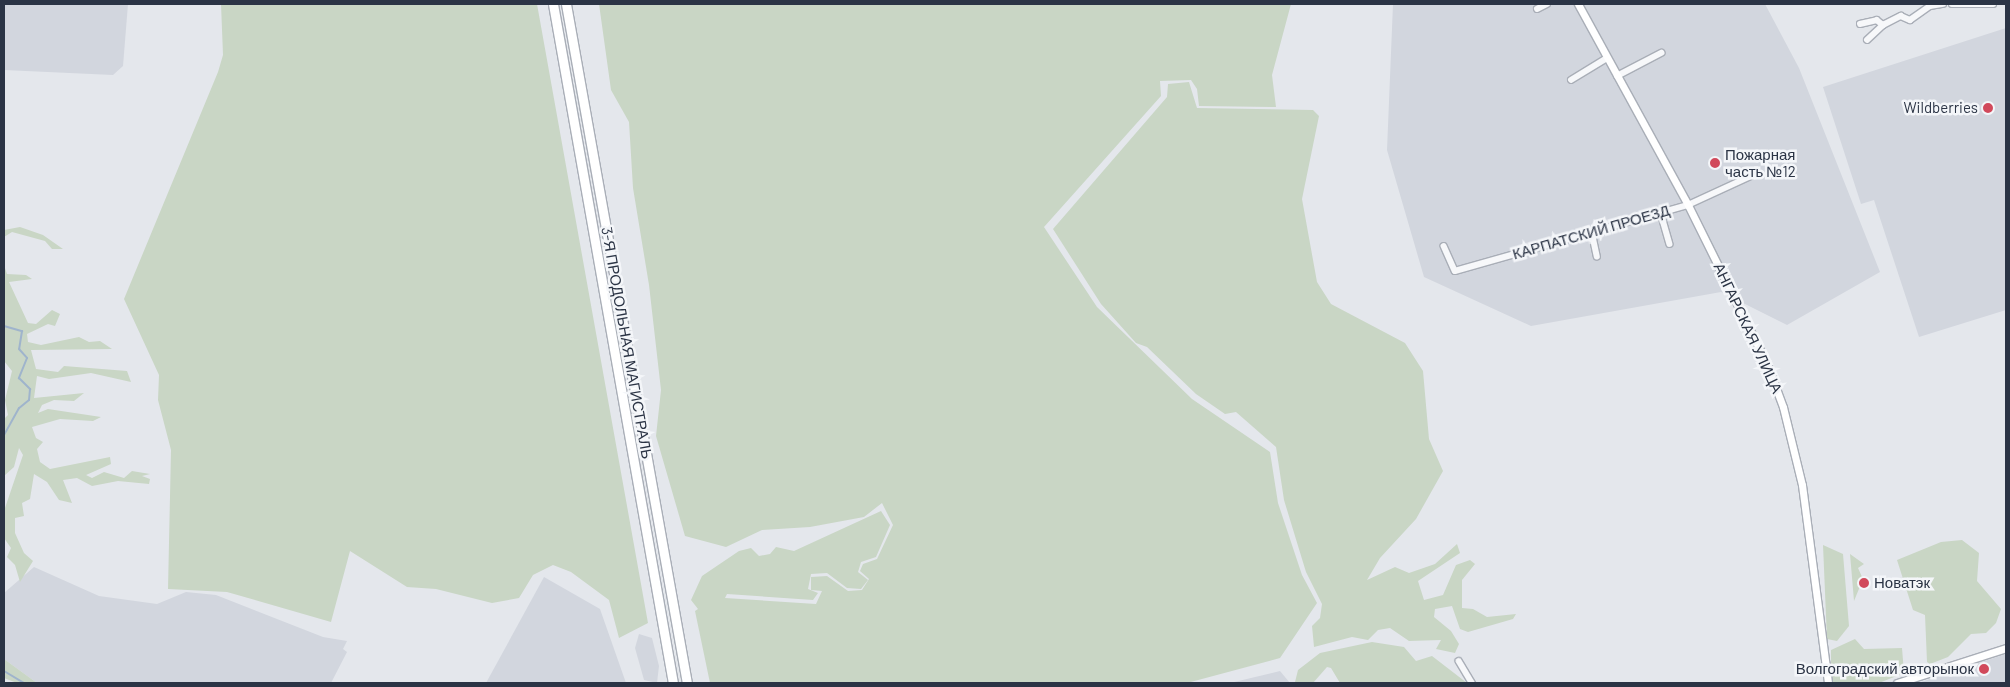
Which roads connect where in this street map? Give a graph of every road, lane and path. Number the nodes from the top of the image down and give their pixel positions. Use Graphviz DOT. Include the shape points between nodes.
graph roads {
  1 [pos="553,4"];
  2 [pos="566,4"];
  3 [pos="1547,4"];
  4 [pos="1578,4"];
  5 [pos="1943,4"];
  6 [pos="1952,4"];
  7 [pos="1993,4"];
  8 [pos="1537,9"];
  9 [pos="1860,24"];
  10 [pos="1883,25"];
  11 [pos="1867,40"];
  12 [pos="1660,53"];
  13 [pos="1607,58"];
  14 [pos="1617,76"];
  15 [pos="1571,80"];
  16 [pos="1749,177"];
  17 [pos="1688,205"];
  18 [pos="1661,213"];
  19 [pos="1592,232"];
  20 [pos="1670,244"];
  21 [pos="1444,246"];
  22 [pos="1597,256"];
  23 [pos="2006,648"];
  24 [pos="1459,661"];
  25 [pos="672,683"];
  26 [pos="687,683"];
  27 [pos="1472,683"];
  28 [pos="1828,683"];
  29 [pos="1897,683"];
  1 -- 25 [label="highway, 3-Я ПРОДОЛЬНАЯ МАГИСТРАЛЬ"];
  2 -- 26 [label="highway, 3-Я ПРОДОЛЬНАЯ МАГИСТРАЛЬ"];
  3 -- 8 [label="street"];
  4 -- 13 [label="main road, АНГАРСКАЯ УЛИЦА"];
  5 -- 10 [label="street" via="1930,6 1910,20 1901,16"];
  6 -- 7 [label="street"];
  9 -- 10 [label="street" via="1877,20"];
  10 -- 11 [label="street"];
  12 -- 14 [label="street"];
  13 -- 14 [label="main road, АНГАРСКАЯ УЛИЦА"];
  13 -- 15 [label="street"];
  14 -- 17 [label="main road, АНГАРСКАЯ УЛИЦА"];
  16 -- 17 [label="street, КАРПАТСКИЙ ПРОЕЗД"];
  17 -- 18 [label="street, КАРПАТСКИЙ ПРОЕЗД"];
  17 -- 28 [label="main road, АНГАРСКАЯ УЛИЦА" via="1750,326 1783,407 1811,538"];
  18 -- 19 [label="street, КАРПАТСКИЙ ПРОЕЗД"];
  18 -- 20 [label="street"];
  19 -- 21 [label="street, КАРПАТСКИЙ ПРОЕЗД" via="1455,271"];
  19 -- 22 [label="street"];
  23 -- 29 [label="main road"];
  24 -- 27 [label="street"];
}
